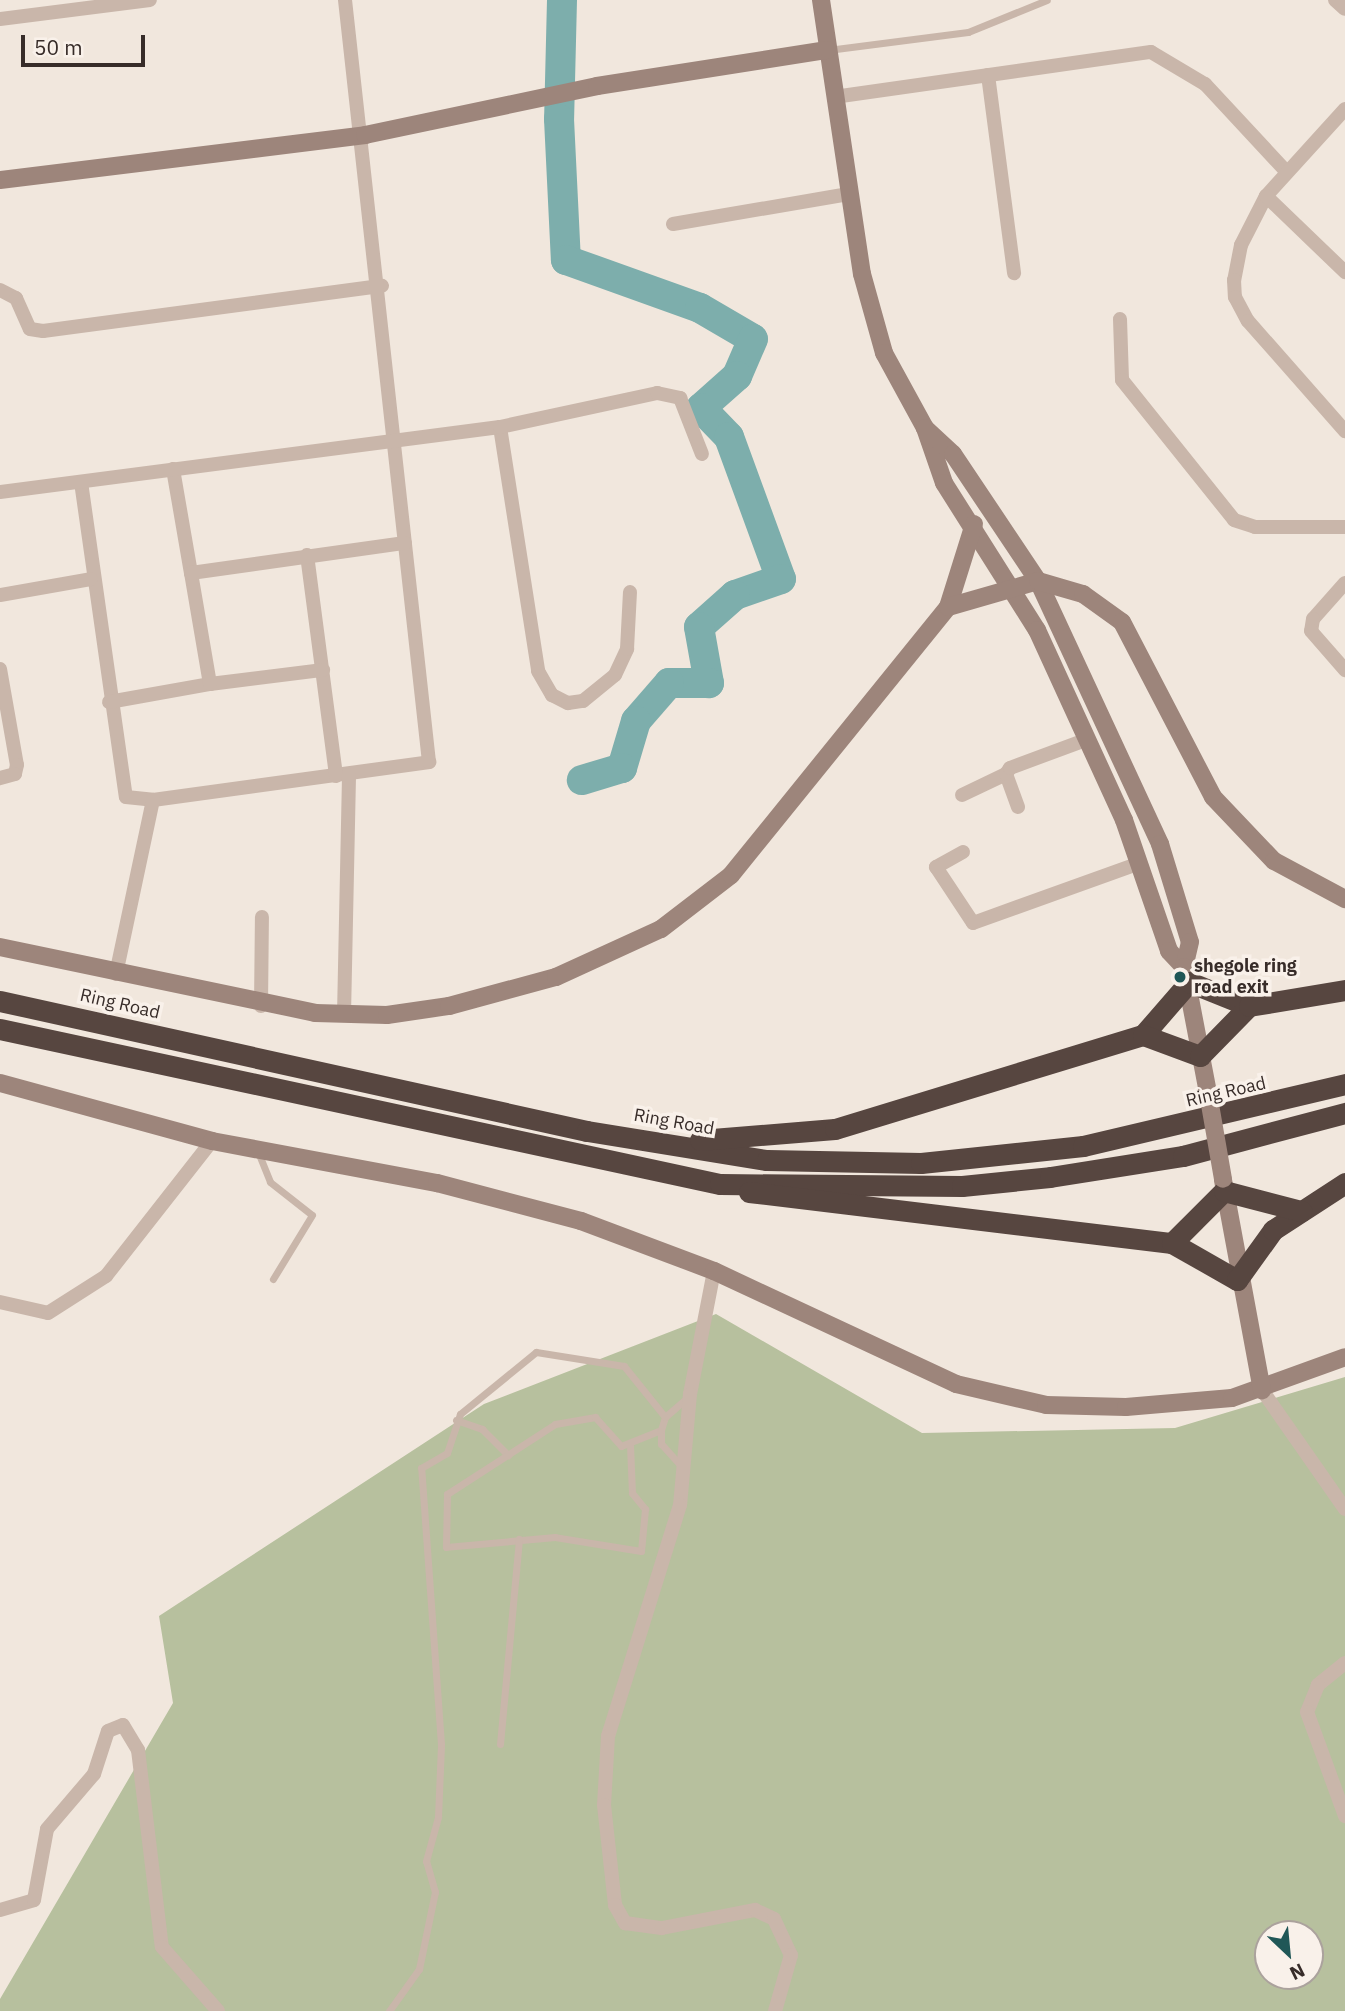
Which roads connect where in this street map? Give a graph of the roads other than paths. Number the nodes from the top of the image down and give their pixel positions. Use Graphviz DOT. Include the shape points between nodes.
graph roads {
  1 [pos="150,0"];
  2 [pos="345,0"];
  3 [pos="821,0"];
  4 [pos="1047,0"];
  5 [pos="1335,0"];
  6 [pos="48,7"];
  7 [pos="1345,9"];
  8 [pos="0,19"];
  9 [pos="827,50"];
  10 [pos="988,75"];
  11 [pos="834,97"];
  12 [pos="1344,111"];
  13 [pos="365,135"];
  14 [pos="1285,170"];
  15 [pos="0,180"];
  16 [pos="848,194"];
  17 [pos="1266,196"];
  18 [pos="673,224"];
  19 [pos="1345,272"];
  20 [pos="1014,273"];
  21 [pos="382,286"];
  22 [pos="0,290"];
  23 [pos="1120,319"];
  24 [pos="500,427"];
  25 [pos="925,428"];
  26 [pos="1345,431"];
  27 [pos="395,440"];
  28 [pos="702,454"];
  29 [pos="173,469"];
  30 [pos="81,482"];
  31 [pos="0,492"];
  32 [pos="974,524"];
  33 [pos="1345,527"];
  34 [pos="405,543"];
  35 [pos="307,555"];
  36 [pos="191,573"];
  37 [pos="91,579"];
  38 [pos="1038,581"];
  39 [pos="1345,583"];
  40 [pos="1015,586"];
  41 [pos="630,592"];
  42 [pos="0,595"];
  43 [pos="948,607"];
  44 [pos="0,669"];
  45 [pos="323,670"];
  46 [pos="1345,670"];
  47 [pos="210,684"];
  48 [pos="109,702"];
  49 [pos="1088,740"];
  50 [pos="1006,774"];
  51 [pos="343,775"];
  52 [pos="0,778"];
  53 [pos="962,795"];
  54 [pos="153,800"];
  55 [pos="1018,807"];
  56 [pos="963,852"];
  57 [pos="1140,863"];
  58 [pos="1345,899"];
  59 [pos="262,917"];
  60 [pos="0,947"];
  61 [pos="116,974"];
  62 [pos="1186,974"];
  63 [pos="1345,990"];
  64 [pos="0,1001"];
  65 [pos="261,1006"];
  66 [pos="1249,1006"];
  67 [pos="344,1015"];
  68 [pos="0,1029"];
  69 [pos="1143,1035"];
  70 [pos="1200,1056"];
  71 [pos="0,1083"];
  72 [pos="1345,1084"];
  73 [pos="1345,1113"];
  74 [pos="653,1140"];
  75 [pos="212,1142"];
  76 [pos="258,1152"];
  77 [pos="1345,1183"];
  78 [pos="720,1184"];
  79 [pos="1223,1185"];
  80 [pos="1301,1211"];
  81 [pos="1172,1243"];
  82 [pos="714,1271"];
  83 [pos="272,1279"];
  84 [pos="1237,1280"];
  85 [pos="0,1302"];
  86 [pos="1345,1357"];
  87 [pos="1262,1390"];
  88 [pos="691,1394"];
  89 [pos="665,1417"];
  90 [pos="456,1420"];
  91 [pos="661,1430"];
  92 [pos="630,1445"];
  93 [pos="508,1455"];
  94 [pos="684,1469"];
  95 [pos="1345,1509"];
  96 [pos="519,1539"];
  97 [pos="446,1547"];
  98 [pos="429,1549"];
  99 [pos="1345,1663"];
  100 [pos="500,1744"];
  101 [pos="1345,1816"];
  102 [pos="0,1910"];
  103 [pos="218,2011"];
  104 [pos="389,2011"];
  105 [pos="775,2011"];
  1 -- 6 [label="street"];
  2 -- 13 [label="street"];
  3 -- 9 [label="main road"];
  4 -- 9 [label="lane" via="968,32"];
  5 -- 7 [label="street"];
  6 -- 8 [label="street"];
  9 -- 11 [label="main road"];
  9 -- 13 [label="main road" via="597,86"];
  10 -- 11 [label="street"];
  10 -- 14 [label="street" via="1151,52 1205,84"];
  10 -- 20 [label="street"];
  11 -- 16 [label="main road"];
  12 -- 14 [label="street"];
  13 -- 15 [label="main road"];
  13 -- 21 [label="street"];
  14 -- 17 [label="street"];
  16 -- 18 [label="street"];
  16 -- 25 [label="main road" via="884,354"];
  17 -- 19 [label="street"];
  17 -- 26 [label="street" via="1241,245 1235,297 1248,321"];
  21 -- 22 [label="street" via="43,331 30,329 16,298"];
  21 -- 27 [label="street"];
  23 -- 33 [label="street" via="1122,380 1234,520 1255,527"];
  24 -- 27 [label="street"];
  24 -- 28 [label="street" via="674,393 687,409"];
  24 -- 41 [label="street" via="538,671 552,695 568,703 583,701 615,675 627,649"];
  25 -- 32 [label="main road" via="936,466"];
  25 -- 38 [label="main road" via="953,454"];
  27 -- 29 [label="street"];
  27 -- 34 [label="street"];
  29 -- 30 [label="street"];
  29 -- 36 [label="street"];
  30 -- 31 [label="street"];
  30 -- 37 [label="street"];
  32 -- 40 [label="main road"];
  32 -- 43 [label="main road"];
  34 -- 35 [label="street"];
  34 -- 51 [label="street" via="433,758"];
  35 -- 36 [label="street"];
  35 -- 45 [label="street"];
  36 -- 47 [label="street"];
  37 -- 42 [label="street"];
  37 -- 48 [label="street"];
  38 -- 40 [label="main road"];
  38 -- 58 [label="main road" via="1083,594 1122,622 1213,797 1274,861"];
  38 -- 62 [label="main road" via="1160,844 1190,943"];
  39 -- 46 [label="street" via="1313,619 1311,631"];
  40 -- 43 [label="main road"];
  40 -- 49 [label="main road"];
  43 -- 67 [label="main road" via="731,876 661,929 509,993 387,1015"];
  44 -- 52 [label="street" via="17,765 15,774"];
  45 -- 47 [label="street"];
  45 -- 51 [label="street"];
  47 -- 48 [label="street"];
  48 -- 54 [label="street" via="120,789 126,797"];
  49 -- 50 [label="street"];
  49 -- 57 [label="main road"];
  50 -- 53 [label="street"];
  50 -- 55 [label="street"];
  51 -- 54 [label="street"];
  51 -- 67 [label="street"];
  54 -- 61 [label="street"];
  56 -- 57 [label="street" via="936,867 973,923"];
  57 -- 62 [label="main road" via="1169,951"];
  59 -- 65 [label="street"];
  60 -- 61 [label="main road"];
  61 -- 65 [label="main road"];
  62 -- 66 [label="highway"];
  62 -- 69 [label="highway"];
  62 -- 70 [label="main road"];
  63 -- 66 [label="highway"];
  64 -- 74 [label="highway, Ring Road" via="574,1129"];
  65 -- 67 [label="main road"];
  66 -- 70 [label="highway"];
  68 -- 78 [label="highway"];
  69 -- 70 [label="highway"];
  69 -- 74 [label="highway" via="835,1129 764,1139"];
  70 -- 79 [label="main road, bridge"];
  71 -- 75 [label="main road"];
  72 -- 74 [label="highway, Ring Road" via="1164,1130 985,1159 767,1160"];
  73 -- 78 [label="highway" via="1183,1156 1050,1177 962,1186"];
  75 -- 76 [label="main road"];
  75 -- 85 [label="street" via="106,1276 48,1313"];
  76 -- 82 [label="main road" via="520,1204"];
  76 -- 83 [label="lane" via="270,1182 312,1215"];
  77 -- 80 [label="highway"];
  78 -- 81 [label="highway" via="766,1198 887,1214"];
  79 -- 80 [label="highway"];
  79 -- 81 [label="highway"];
  79 -- 84 [label="main road"];
  80 -- 84 [label="highway" via="1273,1230"];
  81 -- 84 [label="highway"];
  82 -- 87 [label="main road" via="956,1384 1046,1405 1164,1405"];
  82 -- 88 [label="street"];
  84 -- 87 [label="main road"];
  86 -- 87 [label="main road"];
  87 -- 95 [label="street"];
  88 -- 89 [label="lane"];
  88 -- 94 [label="street"];
  89 -- 90 [label="lane" via="624,1366 544,1352 516,1364"];
  89 -- 91 [label="lane"];
  90 -- 93 [label="lane" via="482,1429"];
  90 -- 98 [label="lane" via="447,1453 421,1468"];
  91 -- 92 [label="lane"];
  91 -- 94 [label="lane" via="668,1456"];
  92 -- 93 [label="lane" via="615,1446 595,1417 573,1417"];
  92 -- 96 [label="lane" via="632,1493 645,1509 641,1551 555,1537"];
  93 -- 97 [label="lane" via="447,1494"];
  94 -- 105 [label="street" via="674,1530 603,1764 615,1905 625,1923 641,1930 755,1910 774,1919 792,1955"];
  96 -- 97 [label="lane"];
  96 -- 100 [label="lane"];
  97 -- 98 [label="lane"];
  98 -- 104 [label="lane" via="427,1606 441,1744 438,1817 426,1861 434,1912 419,1969"];
  99 -- 101 [label="street" via="1318,1685 1307,1712"];
  102 -- 103 [label="street" via="34,1900 47,1829 94,1774 108,1731 123,1725 138,1750 162,1947"];
}
